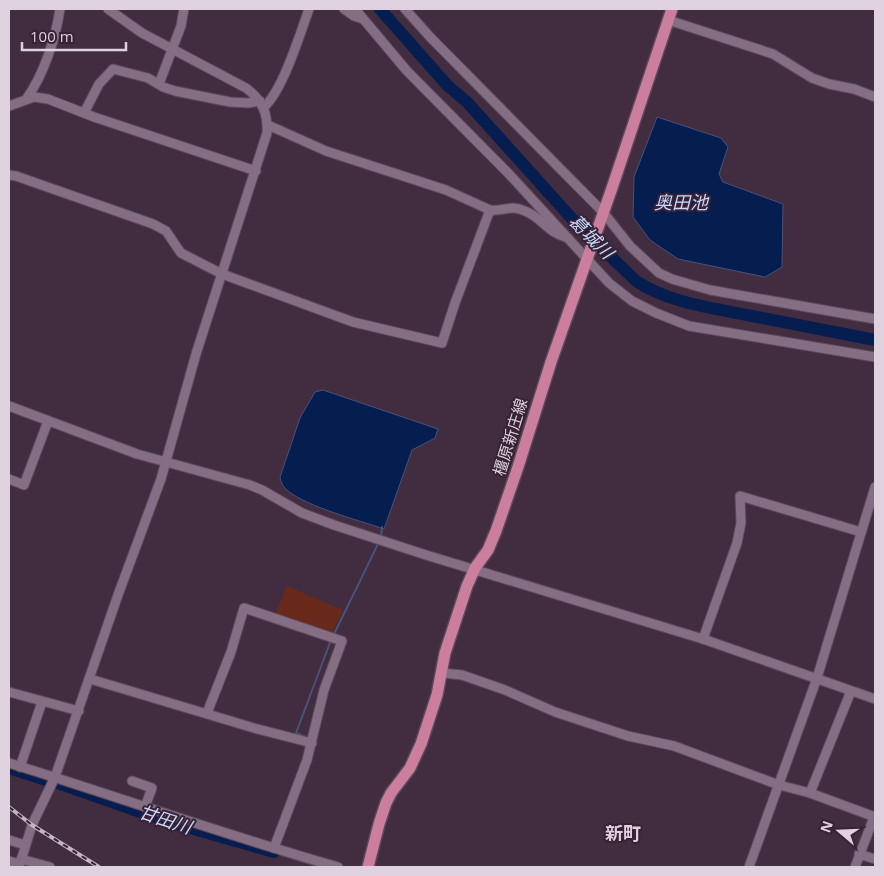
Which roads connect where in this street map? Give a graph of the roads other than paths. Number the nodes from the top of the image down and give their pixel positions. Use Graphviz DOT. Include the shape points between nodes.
graph roads {
  1 [pos="60,9"];
  2 [pos="108,9"];
  3 [pos="184,9"];
  4 [pos="309,9"];
  5 [pos="344,9"];
  6 [pos="355,9"];
  7 [pos="406,9"];
  8 [pos="672,9"];
  9 [pos="365,20"];
  10 [pos="668,20"];
  11 [pos="173,49"];
  12 [pos="159,84"];
  13 [pos="875,97"];
  14 [pos="28,98"];
  15 [pos="262,104"];
  16 [pos="9,106"];
  17 [pos="84,113"];
  18 [pos="268,125"];
  19 [pos="256,171"];
  20 [pos="9,174"];
  21 [pos="490,210"];
  22 [pos="601,216"];
  23 [pos="569,238"];
  24 [pos="587,256"];
  25 [pos="222,274"];
  26 [pos="875,319"];
  27 [pos="875,357"];
  28 [pos="9,408"];
  29 [pos="48,421"];
  30 [pos="166,461"];
  31 [pos="9,479"];
  32 [pos="875,487"];
  33 [pos="861,532"];
  34 [pos="475,568"];
  35 [pos="704,639"];
  36 [pos="442,673"];
  37 [pos="817,678"];
  38 [pos="90,679"];
  39 [pos="851,690"];
  40 [pos="9,692"];
  41 [pos="875,699"];
  42 [pos="42,702"];
  43 [pos="79,711"];
  44 [pos="207,713"];
  45 [pos="308,742"];
  46 [pos="9,763"];
  47 [pos="20,767"];
  48 [pos="55,777"];
  49 [pos="132,782"];
  50 [pos="778,785"];
  51 [pos="810,793"];
  52 [pos="145,807"];
  53 [pos="874,817"];
  54 [pos="9,840"];
  55 [pos="25,845"];
  56 [pos="274,848"];
  57 [pos="859,854"];
  58 [pos="875,859"];
  59 [pos="9,861"];
  60 [pos="20,863"];
  61 [pos="50,867"];
  62 [pos="338,867"];
  63 [pos="368,867"];
  64 [pos="749,867"];
  65 [pos="855,867"];
  1 -- 14 [label="street" via="55,34"];
  2 -- 11 [label="street" via="142,33"];
  3 -- 11 [label="street" via="182,26"];
  4 -- 15 [label="street" via="282,77 272,97"];
  5 -- 9 [label="street"];
  6 -- 9 [label="street"];
  7 -- 22 [label="street"];
  8 -- 10 [label="main road, 橿原新庄線"];
  9 -- 23 [label="street" via="408,72"];
  10 -- 13 [label="street" via="773,54 812,78"];
  10 -- 22 [label="main road, 橿原新庄線"];
  11 -- 12 [label="street"];
  11 -- 15 [label="street" via="246,88"];
  12 -- 15 [label="street" via="175,91 230,102"];
  12 -- 17 [label="street" via="148,78 113,70 99,84"];
  14 -- 16 [label="street"];
  14 -- 17 [label="street" via="48,99"];
  15 -- 18 [label="street"];
  17 -- 19 [label="street"];
  18 -- 19 [label="street"];
  18 -- 21 [label="street" via="326,150 446,190"];
  19 -- 25 [label="street"];
  20 -- 25 [label="street" via="153,224 166,231 181,253"];
  21 -- 23 [label="street" via="510,207 527,211 553,233"];
  21 -- 25 [label="street" via="442,343 354,322"];
  22 -- 24 [label="main road, 橿原新庄線"];
  22 -- 26 [label="street" via="659,273 672,279 710,290"];
  23 -- 24 [label="street"];
  24 -- 27 [label="street" via="609,283 632,301 689,326"];
  24 -- 34 [label="main road, 橿原新庄線" via="496,531"];
  25 -- 30 [label="street"];
  28 -- 29 [label="street"];
  29 -- 30 [label="street" via="137,454"];
  29 -- 31 [label="street" via="24,485"];
  30 -- 34 [label="street" via="250,485 302,513"];
  30 -- 38 [label="street"];
  32 -- 33 [label="street"];
  33 -- 35 [label="street" via="740,496 741,522 737,542"];
  33 -- 37 [label="street"];
  34 -- 35 [label="street"];
  34 -- 36 [label="main road, 橿原新庄線" via="447,645"];
  35 -- 37 [label="street"];
  36 -- 50 [label="street" via="462,675 555,712 628,736 674,746"];
  36 -- 63 [label="main road, 橿原新庄線" via="421,744 410,768 391,793 378,824"];
  37 -- 39 [label="street"];
  37 -- 50 [label="street"];
  38 -- 43 [label="street"];
  38 -- 44 [label="street"];
  39 -- 41 [label="street"];
  39 -- 51 [label="street"];
  40 -- 42 [label="street"];
  42 -- 43 [label="street"];
  42 -- 47 [label="street"];
  43 -- 48 [label="street"];
  44 -- 45 [label="street"];
  44 -- 45 [label="street" via="244,608 342,641"];
  45 -- 56 [label="street" via="307,760"];
  46 -- 47 [label="street"];
  47 -- 48 [label="street"];
  48 -- 52 [label="street"];
  48 -- 55 [label="street"];
  49 -- 52 [label="street" via="152,788"];
  50 -- 51 [label="street"];
  50 -- 64 [label="street"];
  51 -- 53 [label="street"];
  52 -- 56 [label="street"];
  53 -- 57 [label="street"];
  54 -- 55 [label="street"];
  55 -- 60 [label="street"];
  56 -- 62 [label="street"];
  57 -- 58 [label="street"];
  57 -- 65 [label="street"];
  59 -- 60 [label="street"];
  60 -- 61 [label="street"];
}
